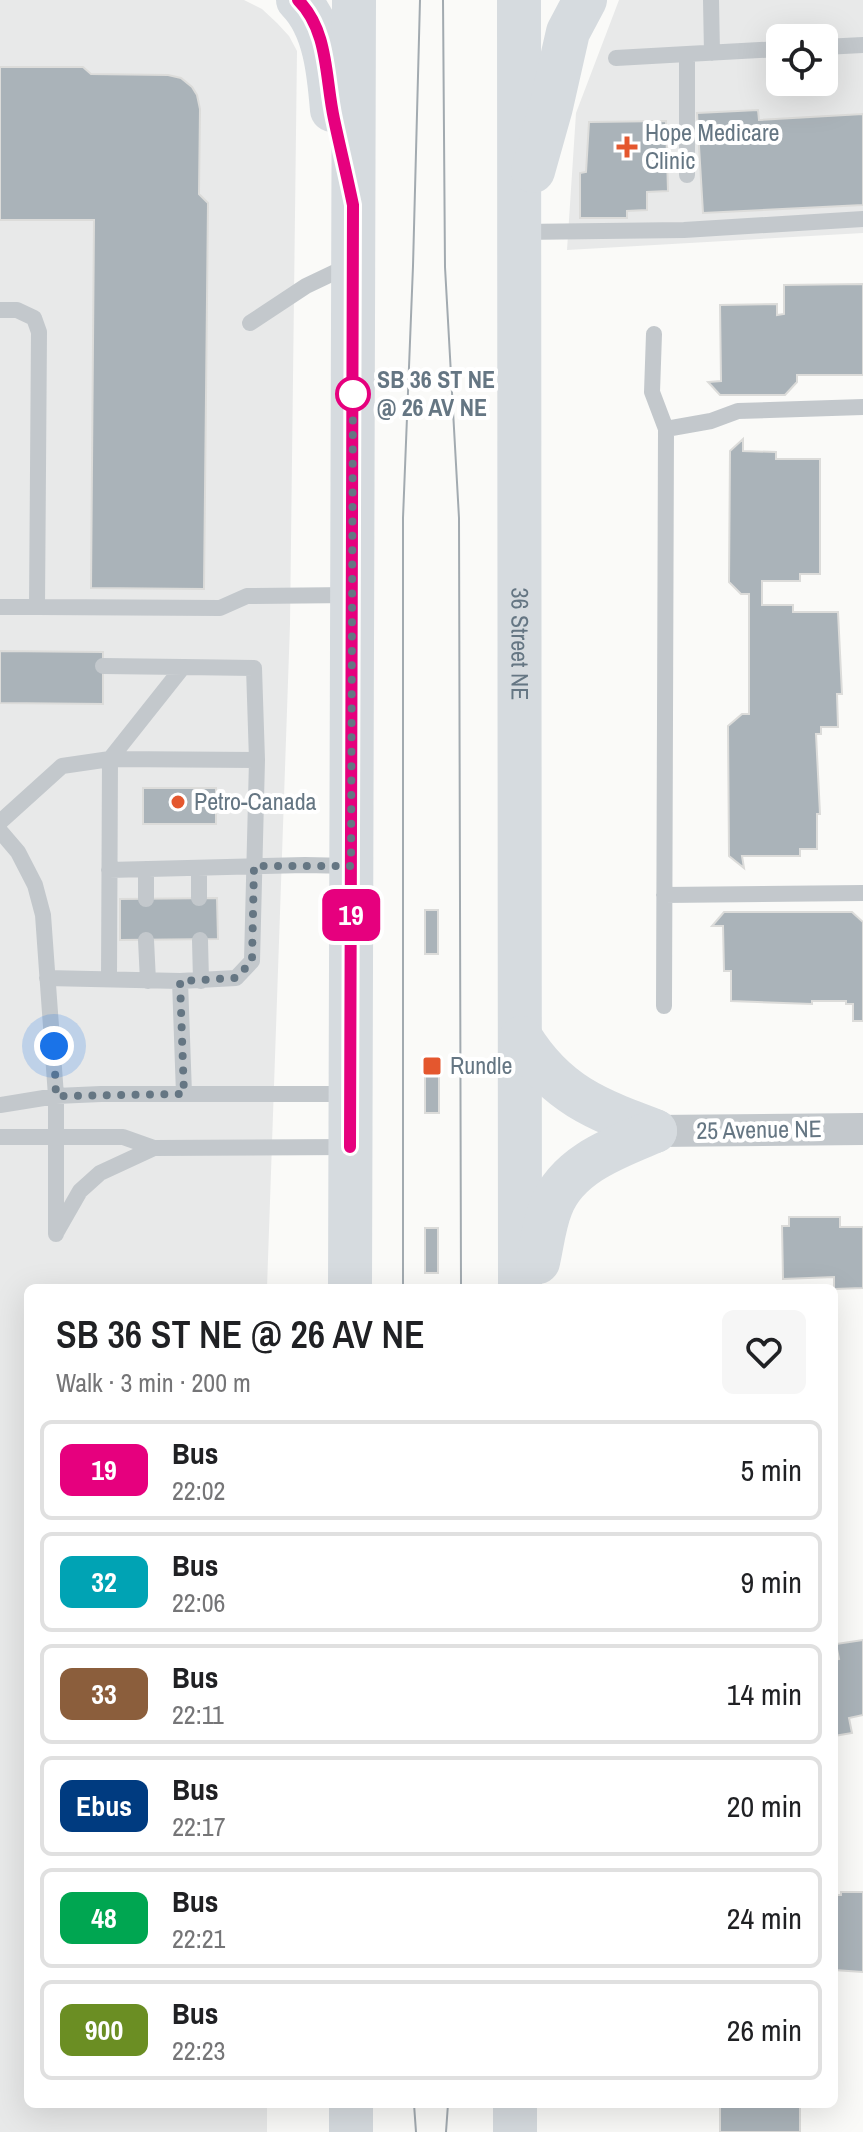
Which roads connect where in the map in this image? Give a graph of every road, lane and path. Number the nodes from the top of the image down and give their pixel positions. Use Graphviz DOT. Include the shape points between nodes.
graph roads {
  1 [pos="298,0"];
  2 [pos="354,0"];
  3 [pos="519,0"];
  4 [pos="585,0"];
  5 [pos="711,0"];
  6 [pos="863,45"];
  7 [pos="838,46"];
  8 [pos="766,50"];
  9 [pos="712,53"];
  10 [pos="687,54"];
  11 [pos="616,58"];
  12 [pos="687,175"];
  13 [pos="353,205"];
  14 [pos="863,219"];
  15 [pos="519,226"];
  16 [pos="353,263"];
  17 [pos="0,310"];
  18 [pos="250,323"];
  19 [pos="654,334"];
  20 [pos="863,407"];
  21 [pos="666,429"];
  22 [pos="352,595"];
  23 [pos="0,607"];
  24 [pos="37,607"];
  25 [pos="103,666"];
  26 [pos="183,667"];
  27 [pos="110,759"];
  28 [pos="257,760"];
  29 [pos="0,822"];
  30 [pos="0,831"];
  31 [pos="254,866"];
  32 [pos="351,866"];
  33 [pos="199,868"];
  34 [pos="146,869"];
  35 [pos="109,870"];
  36 [pos="863,893"];
  37 [pos="664,895"];
  38 [pos="199,898"];
  39 [pos="146,899"];
  40 [pos="146,940"];
  41 [pos="200,940"];
  42 [pos="47,978"];
  43 [pos="109,979"];
  44 [pos="148,981"];
  45 [pos="180,981"];
  46 [pos="201,981"];
  47 [pos="664,1006"];
  48 [pos="521,1038"];
  49 [pos="184,1094"];
  50 [pos="350,1094"];
  51 [pos="56,1096"];
  52 [pos="0,1105"];
  53 [pos="863,1129"];
  54 [pos="655,1131"];
  55 [pos="0,1137"];
  56 [pos="57,1137"];
  57 [pos="350,1147"];
  58 [pos="154,1148"];
  59 [pos="350,1284"];
  60 [pos="520,1284"];
  61 [pos="533,1284"];
  62 [pos="351,2108"];
  63 [pos="515,2108"];
  64 [pos="351,2132"];
  65 [pos="515,2132"];
  1 -- 13 [label="main road" via="310,12 322,46"];
  2 -- 13 [label="main road"];
  3 -- 15 [label="main road, 36 Street NE"];
  4 -- 15 [label="main road" via="568,32"];
  5 -- 9 [label="lane"];
  6 -- 7 [label="lane"];
  8 -- 9 [label="lane"];
  9 -- 10 [label="lane"];
  10 -- 11 [label="lane"];
  10 -- 12 [label="lane"];
  13 -- 16 [label="main road"];
  14 -- 15 [label="lane" via="684,230"];
  15 -- 48 [label="main road, 36 Street NE"];
  16 -- 18 [label="lane"];
  16 -- 22 [label="main road"];
  17 -- 24 [label="lane" via="34,318 39,332"];
  19 -- 21 [label="lane" via="652,392"];
  20 -- 21 [label="lane" via="738,411"];
  21 -- 37 [label="lane"];
  22 -- 24 [label="lane" via="247,596 220,608"];
  22 -- 32 [label="main road"];
  23 -- 24 [label="lane"];
  25 -- 26 [label="lane"];
  26 -- 27 [label="lane"];
  26 -- 28 [label="lane" via="254,668"];
  27 -- 28 [label="lane"];
  27 -- 29 [label="lane" via="62,766"];
  27 -- 35 [label="lane"];
  28 -- 31 [label="lane"];
  30 -- 42 [label="lane" via="35,885 43,915"];
  31 -- 32 [label="lane"];
  31 -- 33 [label="lane"];
  31 -- 46 [label="lane" via="252,961 236,978"];
  32 -- 50 [label="main road"];
  33 -- 34 [label="lane"];
  33 -- 38 [label="lane"];
  34 -- 35 [label="lane"];
  34 -- 39 [label="lane"];
  35 -- 43 [label="lane"];
  36 -- 37 [label="lane"];
  37 -- 47 [label="lane"];
  40 -- 44 [label="lane"];
  41 -- 46 [label="lane"];
  42 -- 43 [label="lane"];
  42 -- 51 [label="lane"];
  43 -- 44 [label="lane"];
  44 -- 45 [label="lane"];
  45 -- 46 [label="lane"];
  45 -- 49 [label="lane"];
  48 -- 54 [label="main road" via="561,1086 594,1108"];
  48 -- 60 [label="main road, 36 Street NE"];
  49 -- 50 [label="lane"];
  49 -- 51 [label="lane"];
  50 -- 57 [label="main road"];
  51 -- 52 [label="lane"];
  51 -- 56 [label="lane"];
  53 -- 54 [label="street, 25 Avenue NE"];
  54 -- 61 [label="main road" via="591,1161 567,1184 551,1205"];
  55 -- 56 [label="lane"];
  56 -- 58 [label="lane" via="123,1137"];
  56 -- 58 [label="lane" via="56,1234 80,1191 100,1173"];
  57 -- 58 [label="lane"];
  57 -- 59 [label="main road"];
  62 -- 64 [label="main road"];
  63 -- 65 [label="main road"];
}
